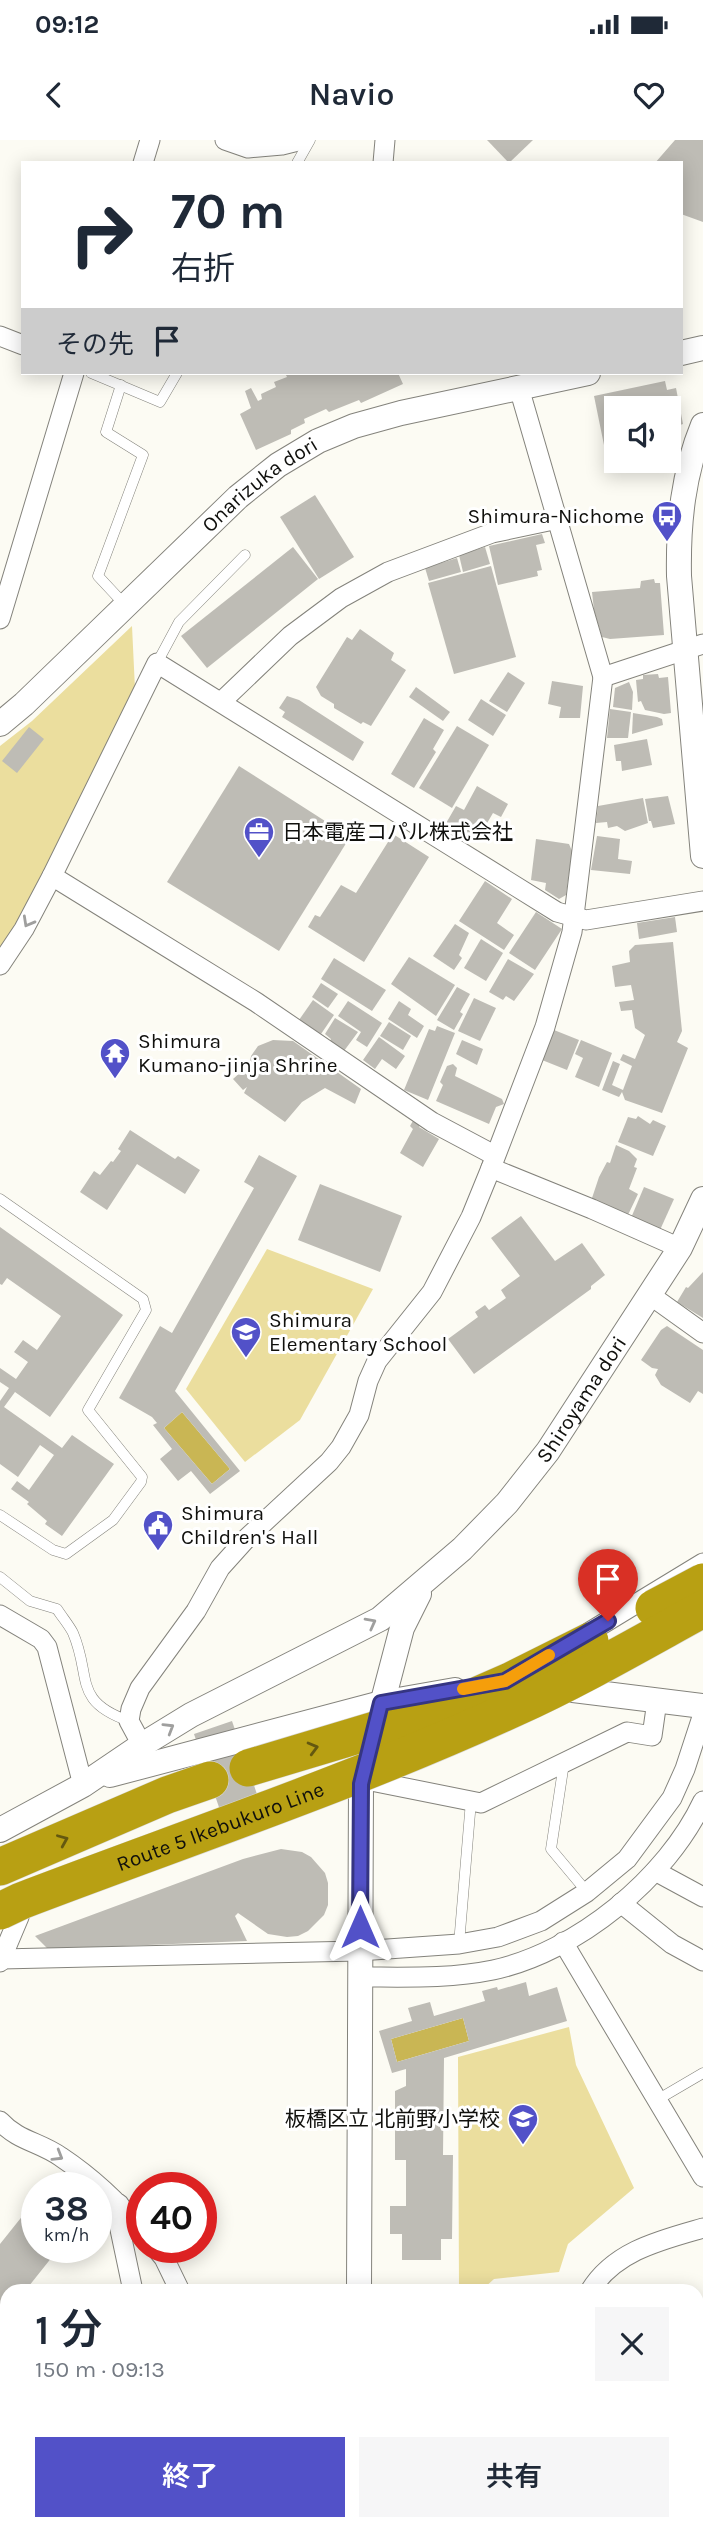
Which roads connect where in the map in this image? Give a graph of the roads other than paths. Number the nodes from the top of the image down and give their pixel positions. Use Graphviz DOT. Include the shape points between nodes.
graph roads {
  1 [pos="150,140"];
  2 [pos="225,140"];
  3 [pos="302,140"];
  4 [pos="310,140"];
  5 [pos="385,140"];
  6 [pos="144,161"];
  7 [pos="298,161"];
  8 [pos="383,161"];
  9 [pos="0,336"];
  10 [pos="21,344"];
  11 [pos="703,348"];
  12 [pos="683,353"];
  13 [pos="73,375"];
  14 [pos="96,375"];
  15 [pos="176,375"];
  16 [pos="574,375"];
  17 [pos="510,384"];
  18 [pos="121,385"];
  19 [pos="703,425"];
  20 [pos="558,519"];
  21 [pos="245,555"];
  22 [pos="126,607"];
  23 [pos="1,615"];
  24 [pos="694,647"];
  25 [pos="157,663"];
  26 [pos="603,677"];
  27 [pos="221,702"];
  28 [pos="0,723"];
  29 [pos="701,814"];
  30 [pos="703,856"];
  31 [pos="52,876"];
  32 [pos="703,901"];
  33 [pos="574,917"];
  34 [pos="0,965"];
  35 [pos="492,1162"];
  36 [pos="0,1199"];
  37 [pos="703,1199"];
  38 [pos="680,1248"];
  39 [pos="650,1295"];
  40 [pos="703,1333"];
  41 [pos="0,1515"];
  42 [pos="703,1563"];
  43 [pos="0,1577"];
  44 [pos="430,1578"];
  45 [pos="703,1581"];
  46 [pos="703,1609"];
  47 [pos="0,1615"];
  48 [pos="505,1681"];
  49 [pos="580,1692"];
  50 [pos="657,1701"];
  51 [pos="381,1703"];
  52 [pos="703,1706"];
  53 [pos="703,1714"];
  54 [pos="129,1721"];
  55 [pos="142,1745"];
  56 [pos="564,1763"];
  57 [pos="247,1768"];
  58 [pos="210,1780"];
  59 [pos="366,1782"];
  60 [pos="88,1783"];
  61 [pos="471,1801"];
  62 [pos="703,1801"];
  63 [pos="0,1830"];
  64 [pos="0,1867"];
  65 [pos="655,1871"];
  66 [pos="587,1892"];
  67 [pos="703,1897"];
  68 [pos="621,1903"];
  69 [pos="6,1918"];
  70 [pos="563,1942"];
  71 [pos="459,1944"];
  72 [pos="359,1951"];
  73 [pos="1,1961"];
  74 [pos="703,1961"];
  75 [pos="360,1977"];
  76 [pos="703,2073"];
  77 [pos="657,2100"];
  78 [pos="0,2122"];
  79 [pos="703,2177"];
  80 [pos="119,2204"];
  81 [pos="126,2212"];
  82 [pos="703,2228"];
  83 [pos="166,2263"];
  84 [pos="132,2284"];
  85 [pos="177,2284"];
  86 [pos="359,2284"];
  87 [pos="596,2284"];
  1 -- 6 [label="street"];
  2 -- 3 [label="street" via="248,148"];
  4 -- 7 [label="lane"];
  5 -- 8 [label="street"];
  9 -- 10 [label="street"];
  11 -- 12 [label="street"];
  13 -- 23 [label="street"];
  14 -- 18 [label="lane"];
  15 -- 18 [label="lane" via="160,402"];
  16 -- 17 [label="street, Onarizuka dori"];
  17 -- 20 [label="street"];
  17 -- 22 [label="street, Onarizuka dori" via="374,419 318,441 258,480"];
  18 -- 22 [label="lane" via="106,432 143,455 98,576"];
  19 -- 24 [label="street" via="680,514 679,576"];
  20 -- 26 [label="street"];
  20 -- 27 [label="street" via="492,533 388,572 341,598 290,636"];
  21 -- 25 [label="lane" via="179,622"];
  22 -- 28 [label="street, Onarizuka dori"];
  24 -- 26 [label="street"];
  24 -- 29 [label="street"];
  25 -- 27 [label="street"];
  25 -- 31 [label="street"];
  26 -- 33 [label="street"];
  27 -- 33 [label="street" via="557,912"];
  29 -- 30 [label="street"];
  31 -- 34 [label="street, one-way"];
  31 -- 35 [label="street" via="256,1002"];
  32 -- 33 [label="street" via="586,920"];
  33 -- 35 [label="street" via="545,1027"];
  35 -- 38 [label="street"];
  35 -- 54 [label="street" via="471,1217 432,1292 377,1361 352,1431 329,1462 220,1568 196,1611 137,1694"];
  36 -- 41 [label="lane" via="143,1299 146,1310 88,1410 142,1477 141,1482 113,1520 65,1554"];
  37 -- 38 [label="street, Shiroyama dori"];
  38 -- 39 [label="street, Shiroyama dori"];
  39 -- 40 [label="street"];
  39 -- 44 [label="street, Shiroyama dori" via="535,1469"];
  42 -- 48 [label="street"];
  43 -- 54 [label="lane" via="30,1601 57,1609 73,1633 93,1700"];
  44 -- 51 [label="street" via="407,1615"];
  55 -- 44 [label="street, one-way" via="191,1714 380,1619"];
  57 -- 45 [label="highway, Route 5 Ikebukuro Line, one-way, bridge" via="462,1702"];
  46 -- 69 [label="highway, Route 5 Ikebukuro Line, bridge" via="518,1707 279,1805 21,1901"];
  47 -- 60 [label="street" via="47,1647"];
  48 -- 49 [label="street"];
  48 -- 51 [label="street"];
  49 -- 50 [label="street"];
  49 -- 59 [label="street"];
  50 -- 52 [label="street"];
  50 -- 56 [label="street" via="652,1736 627,1732"];
  51 -- 59 [label="street"];
  51 -- 60 [label="street"];
  53 -- 66 [label="street" via="672,1798 627,1860"];
  54 -- 55 [label="street"];
  55 -- 60 [label="street"];
  56 -- 61 [label="street" via="481,1803"];
  56 -- 66 [label="lane" via="551,1849"];
  64 -- 58 [label="highway, Route 5 Ikebukuro Line, one-way"];
  59 -- 61 [label="street"];
  59 -- 69 [label="street"];
  59 -- 72 [label="street"];
  60 -- 63 [label="street"];
  61 -- 71 [label="lane"];
  62 -- 65 [label="street"];
  65 -- 67 [label="street"];
  65 -- 68 [label="street"];
  66 -- 71 [label="street" via="541,1921 498,1937"];
  68 -- 70 [label="street"];
  68 -- 74 [label="street"];
  69 -- 73 [label="street"];
  70 -- 75 [label="street" via="524,1961 470,1974"];
  70 -- 77 [label="street"];
  71 -- 72 [label="street"];
  72 -- 73 [label="street"];
  72 -- 75 [label="street"];
  75 -- 86 [label="street"];
  76 -- 77 [label="lane"];
  77 -- 79 [label="street"];
  78 -- 80 [label="street, one-way" via="10,2133 60,2156"];
  80 -- 81 [label="street"];
  80 -- 84 [label="street"];
  82 -- 87 [label="street" via="629,2254 609,2267"];
  83 -- 85 [label="street"];
}
